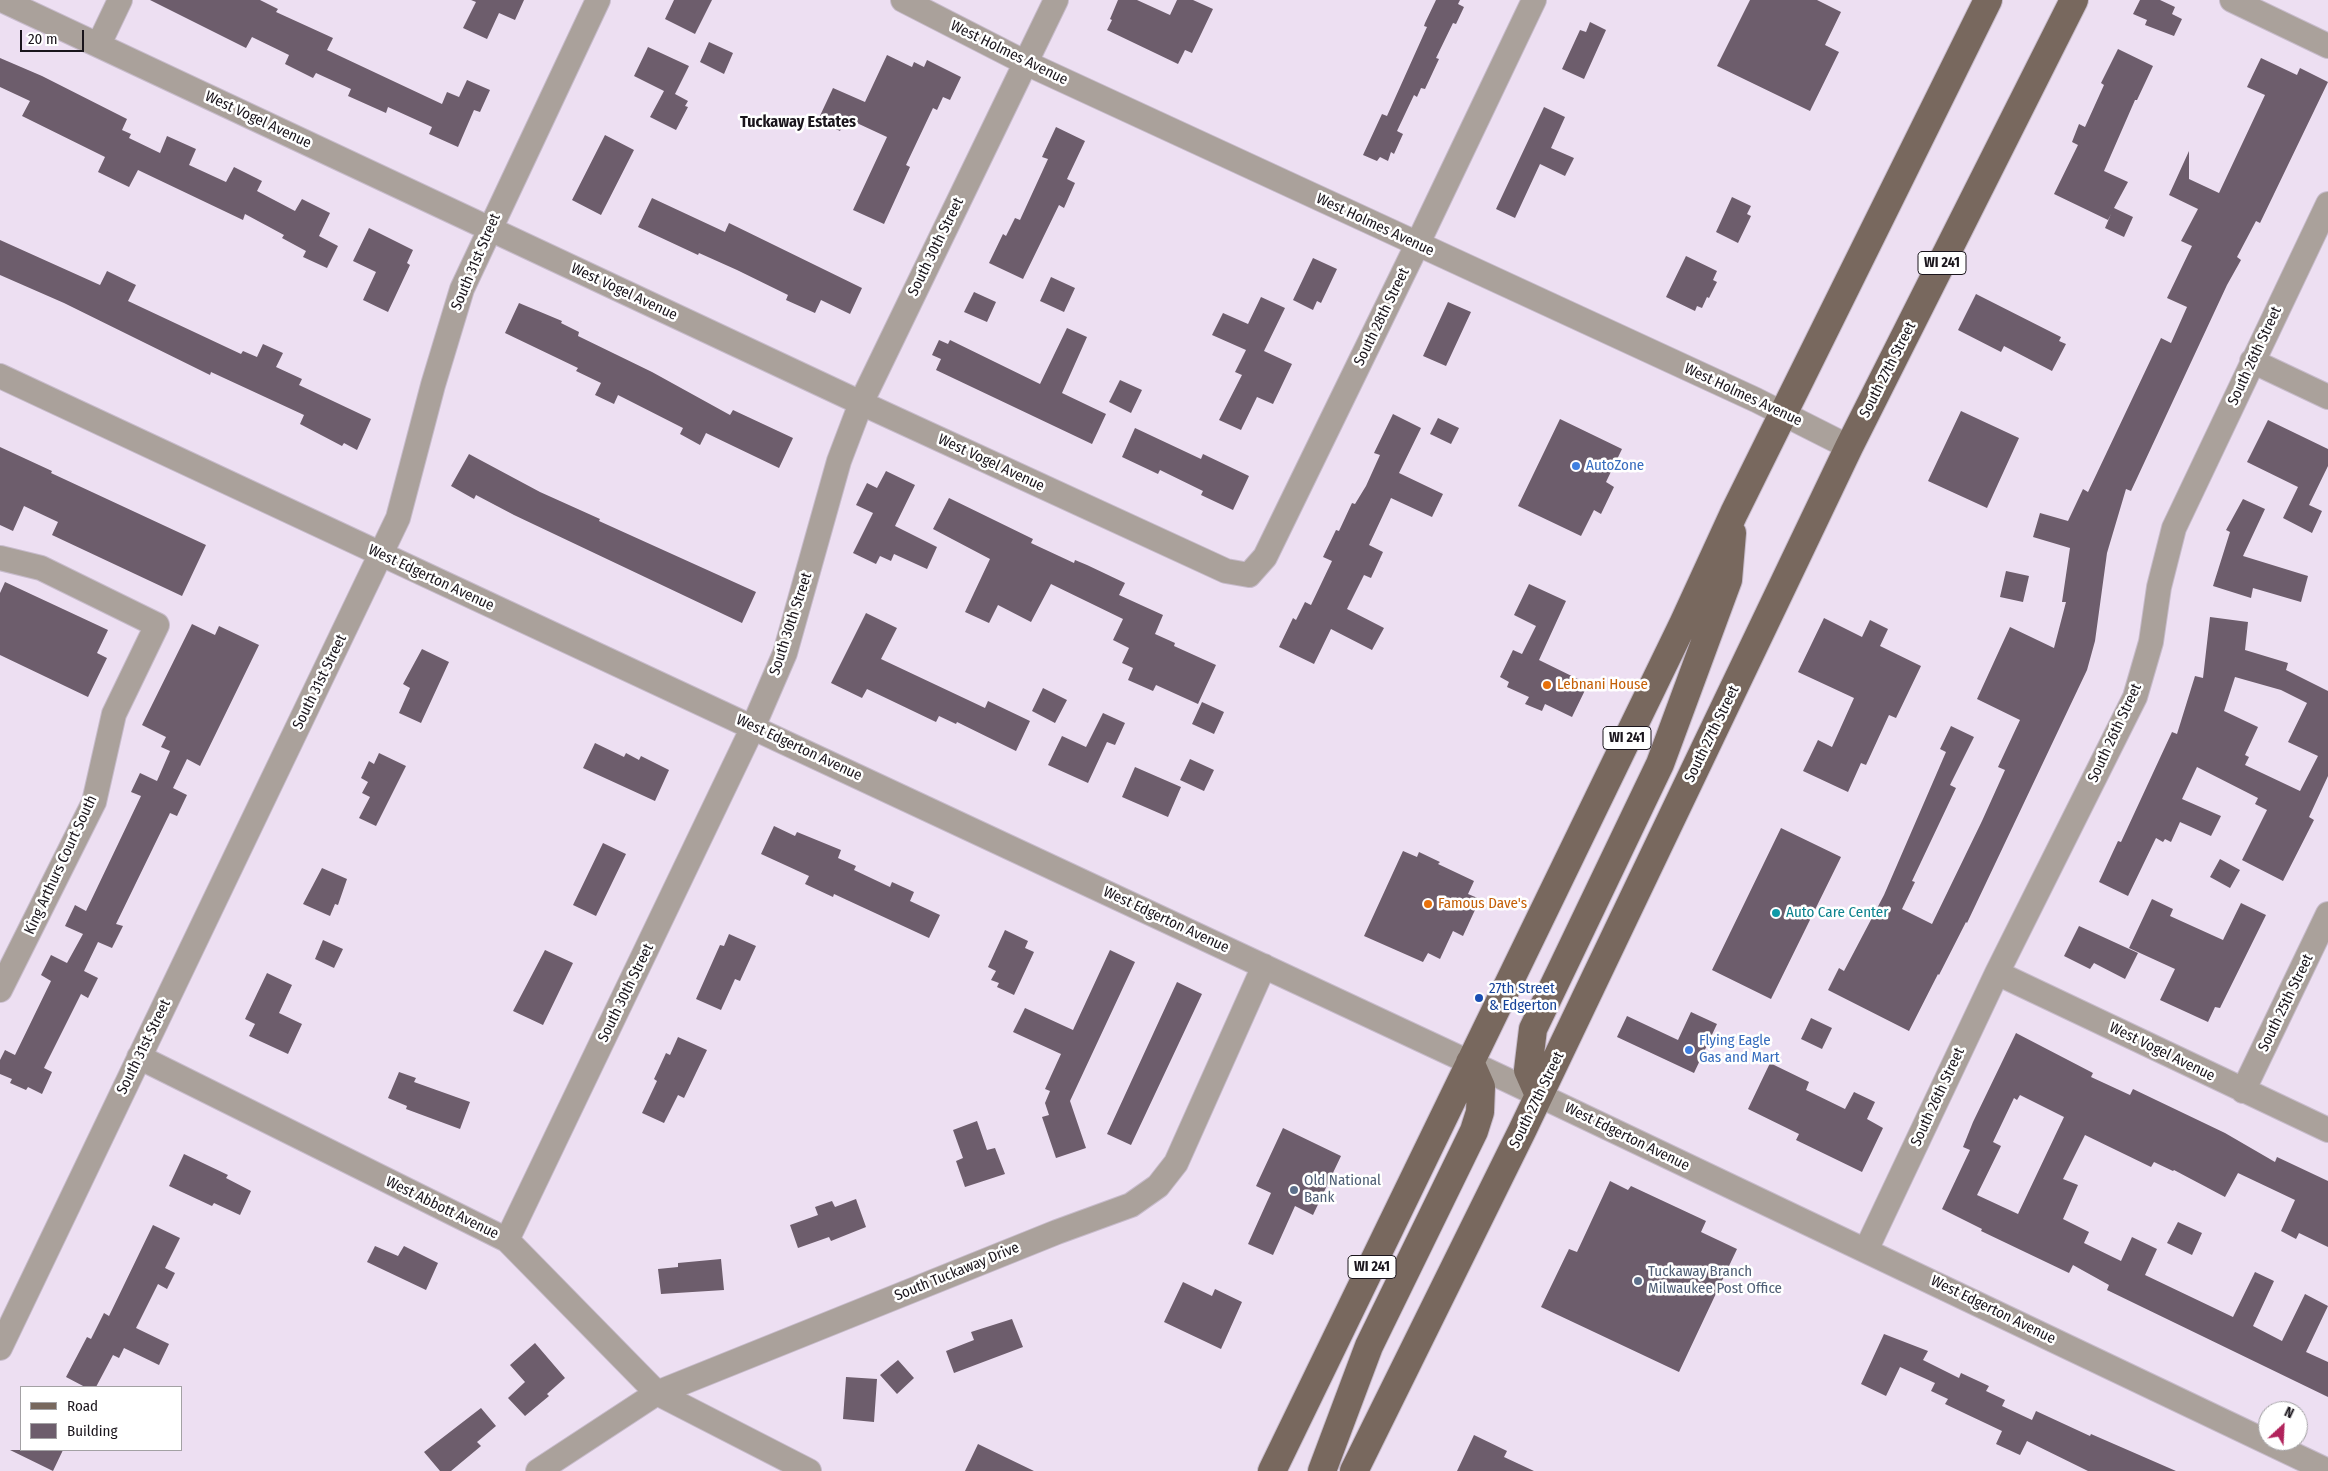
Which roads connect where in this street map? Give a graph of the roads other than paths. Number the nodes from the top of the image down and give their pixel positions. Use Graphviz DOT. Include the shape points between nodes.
graph roads {
  1 [pos="2,0"];
  2 [pos="120,0"];
  3 [pos="598,0"];
  4 [pos="903,0"];
  5 [pos="1056,0"];
  6 [pos="1534,0"];
  7 [pos="1988,0"];
  8 [pos="2074,0"];
  9 [pos="2232,0"];
  10 [pos="99,44"];
  11 [pos="2328,46"];
  12 [pos="1026,63"];
  13 [pos="2328,204"];
  14 [pos="488,229"];
  15 [pos="1417,245"];
  16 [pos="2252,361"];
  17 [pos="0,376"];
  18 [pos="2328,397"];
  19 [pos="861,403"];
  20 [pos="1784,414"];
  21 [pos="1849,447"];
  22 [pos="1734,513"];
  23 [pos="381,554"];
  24 [pos="0,558"];
  25 [pos="1249,575"];
  26 [pos="753,727"];
  27 [pos="2328,914"];
  28 [pos="1264,966"];
  29 [pos="1997,973"];
  30 [pos="0,990"];
  31 [pos="139,1057"];
  32 [pos="1470,1062"];
  33 [pos="2243,1091"];
  34 [pos="1539,1095"];
  35 [pos="2328,1130"];
  36 [pos="507,1240"];
  37 [pos="1866,1250"];
  38 [pos="0,1348"];
  39 [pos="657,1393"];
  40 [pos="538,1471"];
  41 [pos="809,1471"];
  42 [pos="1272,1471"];
  43 [pos="1322,1471"];
  44 [pos="1354,1471"];
  45 [pos="2328,1471"];
  1 -- 10 [label="street, West Vogel Avenue"];
  2 -- 10 [label="street"];
  3 -- 14 [label="street, South 31st Street"];
  4 -- 12 [label="street, West Holmes Avenue"];
  5 -- 12 [label="street, South 30th Street"];
  6 -- 15 [label="street, South 28th Street"];
  7 -- 20 [label="main road, WI 241"];
  8 -- 21 [label="main road, South 27th Street / WI 241"];
  9 -- 11 [label="street"];
  10 -- 14 [label="street, West Vogel Avenue"];
  12 -- 15 [label="street, West Holmes Avenue"];
  12 -- 19 [label="street, South 30th Street"];
  13 -- 16 [label="street, South 26th Street"];
  14 -- 19 [label="street, West Vogel Avenue"];
  14 -- 23 [label="street, South 31st Street" via="462,289 398,518"];
  15 -- 20 [label="street, West Holmes Avenue"];
  15 -- 25 [label="street, South 28th Street" via="1265,557"];
  16 -- 18 [label="street"];
  16 -- 29 [label="street, South 26th Street" via="2174,528 2159,587 2151,642 2134,697"];
  17 -- 23 [label="street, West Edgerton Avenue"];
  19 -- 25 [label="street, West Vogel Avenue" via="1226,571"];
  19 -- 26 [label="street, South 30th Street" via="839,461 785,652"];
  20 -- 21 [label="street, West Holmes Avenue"];
  20 -- 22 [label="main road, WI 241"];
  21 -- 34 [label="main road, South 27th Street / WI 241"];
  22 -- 32 [label="main road, WI 241"];
  22 -- 34 [label="main road" via="1728,580 1660,764 1533,1029 1528,1070"];
  23 -- 26 [label="street, West Edgerton Avenue"];
  23 -- 31 [label="street, South 31st Street"];
  24 -- 30 [label="street, King Arthurs Court South" via="41,568 157,625 114,714 94,802"];
  26 -- 28 [label="street, West Edgerton Avenue"];
  26 -- 36 [label="street, South 30th Street"];
  27 -- 33 [label="street, South 25th Street"];
  28 -- 32 [label="street, West Edgerton Avenue"];
  28 -- 39 [label="street, South Tuckaway Drive" via="1176,1163 1158,1186 1131,1205"];
  29 -- 33 [label="street, West Vogel Avenue"];
  29 -- 37 [label="street, South 26th Street"];
  31 -- 36 [label="street, West Abbott Avenue"];
  31 -- 38 [label="street, South 31st Street"];
  32 -- 34 [label="street, West Edgerton Avenue"];
  32 -- 42 [label="main road, WI 241"];
  32 -- 43 [label="main road" via="1481,1087 1480,1112 1474,1131 1369,1346"];
  33 -- 35 [label="street, West Vogel Avenue"];
  34 -- 37 [label="street, West Edgerton Avenue"];
  34 -- 44 [label="main road, South 27th Street / WI 241"];
  36 -- 39 [label="street, West Abbott Avenue"];
  37 -- 45 [label="street, West Edgerton Avenue"];
  39 -- 40 [label="street, South Tuckaway Drive"];
  39 -- 41 [label="street, West Abbott Avenue"];
}
